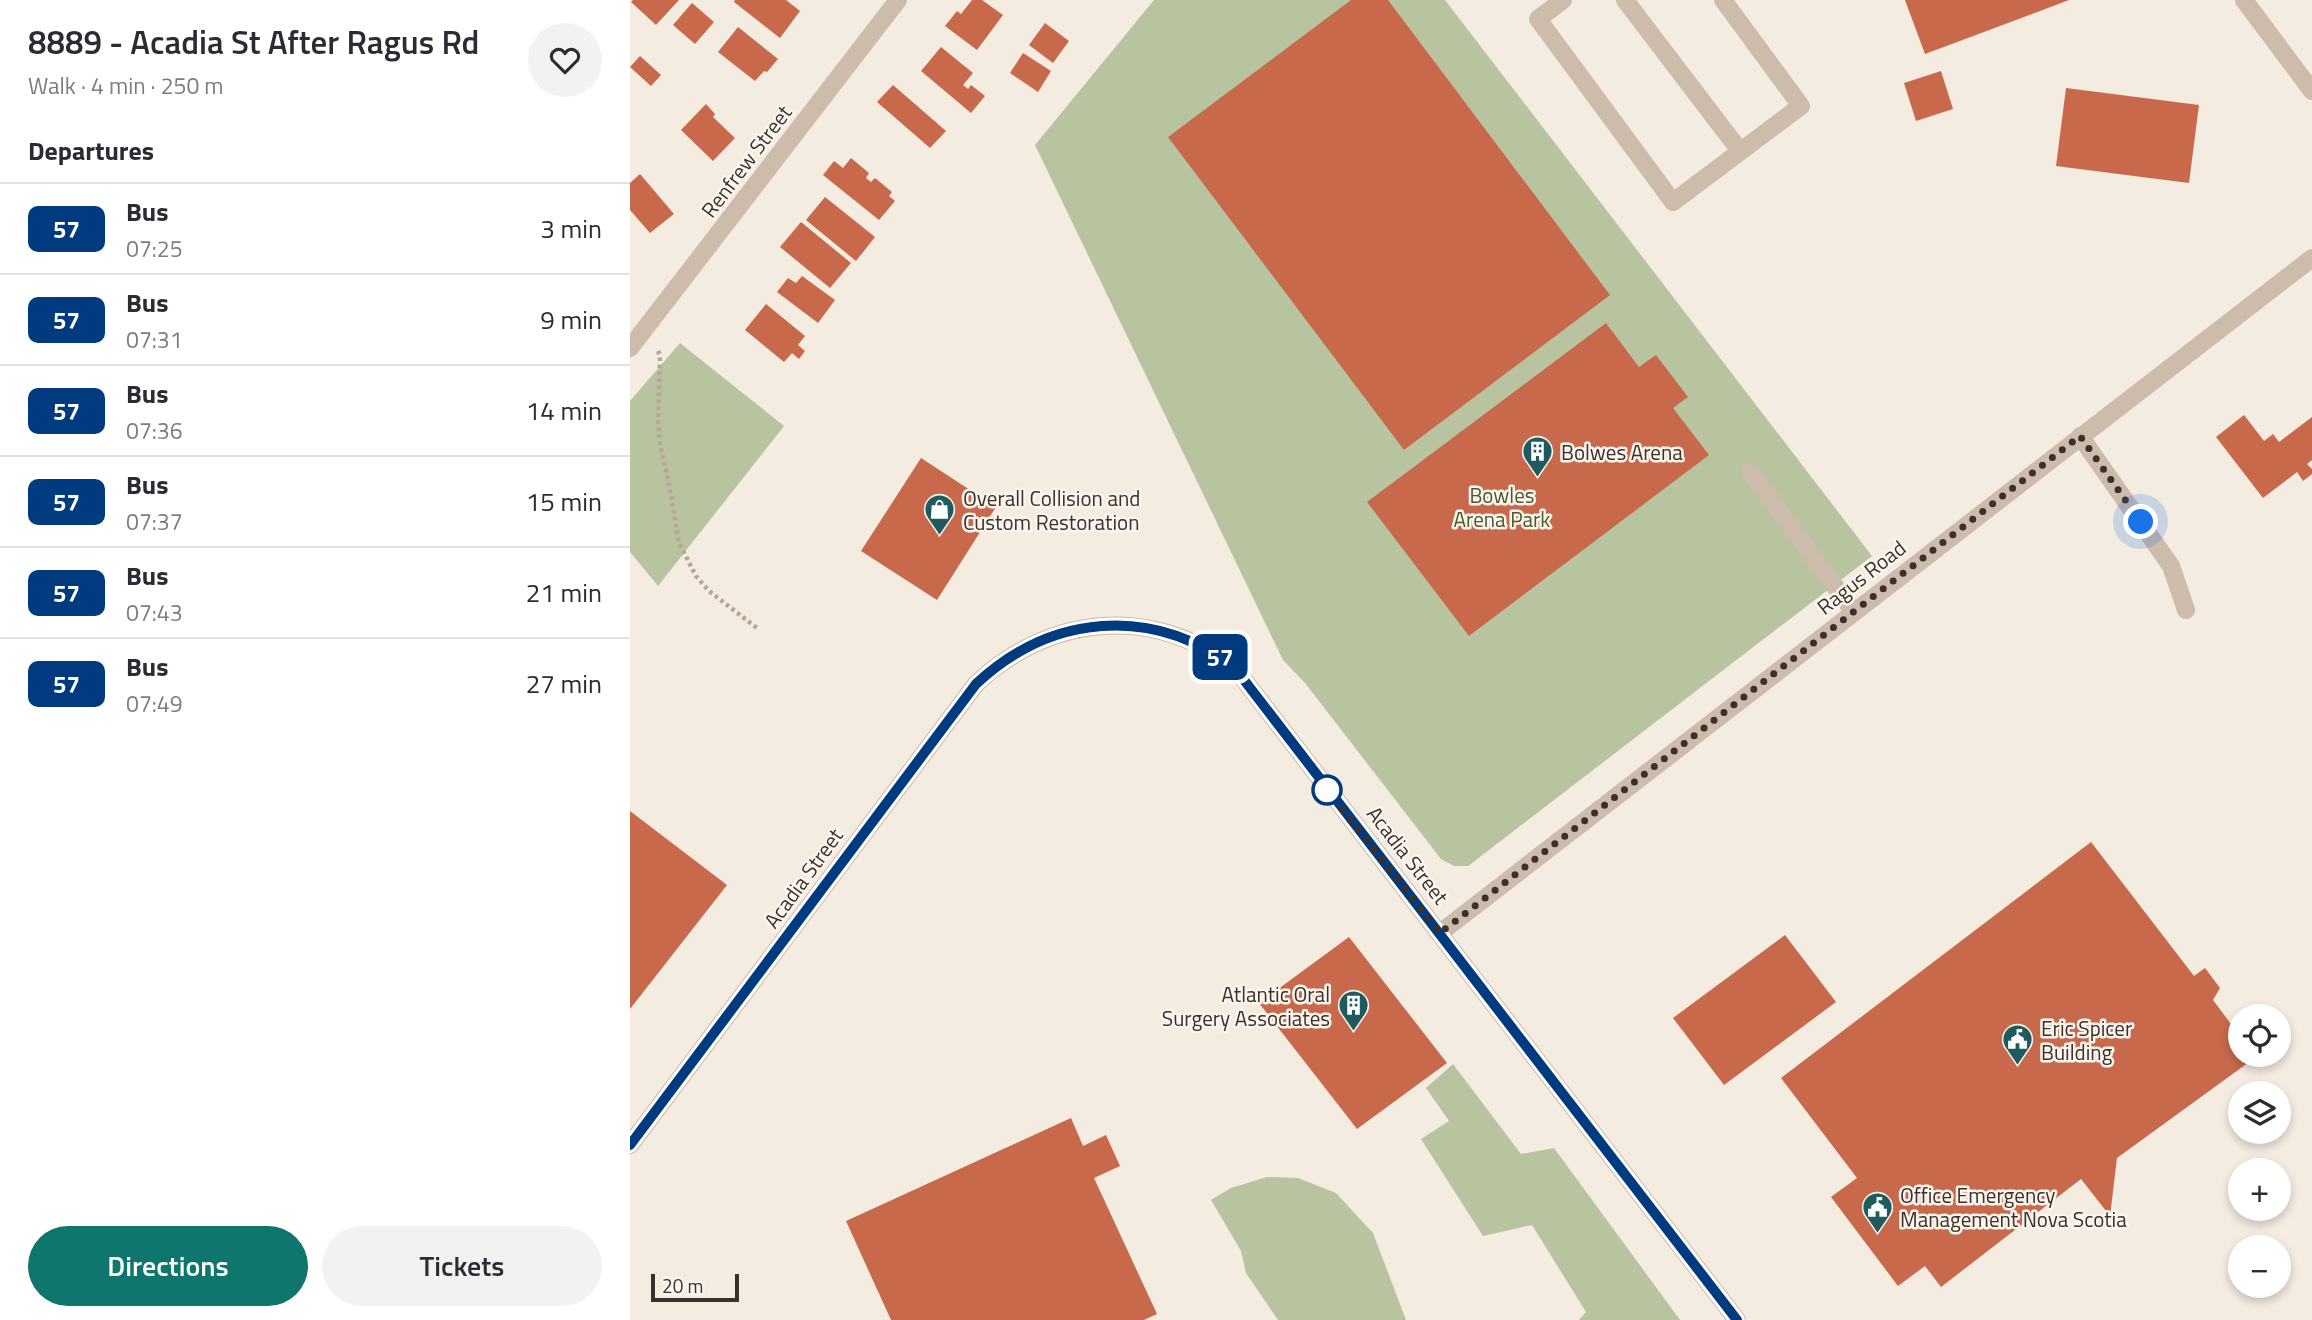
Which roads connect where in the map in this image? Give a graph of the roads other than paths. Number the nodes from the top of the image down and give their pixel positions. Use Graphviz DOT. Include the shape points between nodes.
graph roads {
  1 [pos="898,0"];
  2 [pos="1563,0"];
  3 [pos="1625,0"];
  4 [pos="1723,0"];
  5 [pos="2244,0"];
  6 [pos="2312,91"];
  7 [pos="1740,152"];
  8 [pos="2312,258"];
  9 [pos="630,348"];
  10 [pos="2080,436"];
  11 [pos="1750,471"];
  12 [pos="2186,610"];
  13 [pos="1853,611"];
  14 [pos="1440,933"];
  15 [pos="630,1145"];
  16 [pos="1737,1320"];
  1 -- 9 [label="street, Renfrew Street"];
  2 -- 7 [label="street" via="1538,19 1673,202"];
  3 -- 7 [label="street"];
  4 -- 7 [label="street" via="1801,106"];
  5 -- 6 [label="street"];
  8 -- 10 [label="street, Ragus Road"];
  10 -- 12 [label="street" via="2171,566"];
  10 -- 13 [label="street, Ragus Road"];
  11 -- 13 [label="street"];
  13 -- 14 [label="street, Ragus Road"];
  14 -- 15 [label="street, Acadia Street" via="1234,667 1199,645 1162,631 1122,625 1062,632 1024,648 976,684"];
  14 -- 16 [label="street, Acadia Street"];
}
